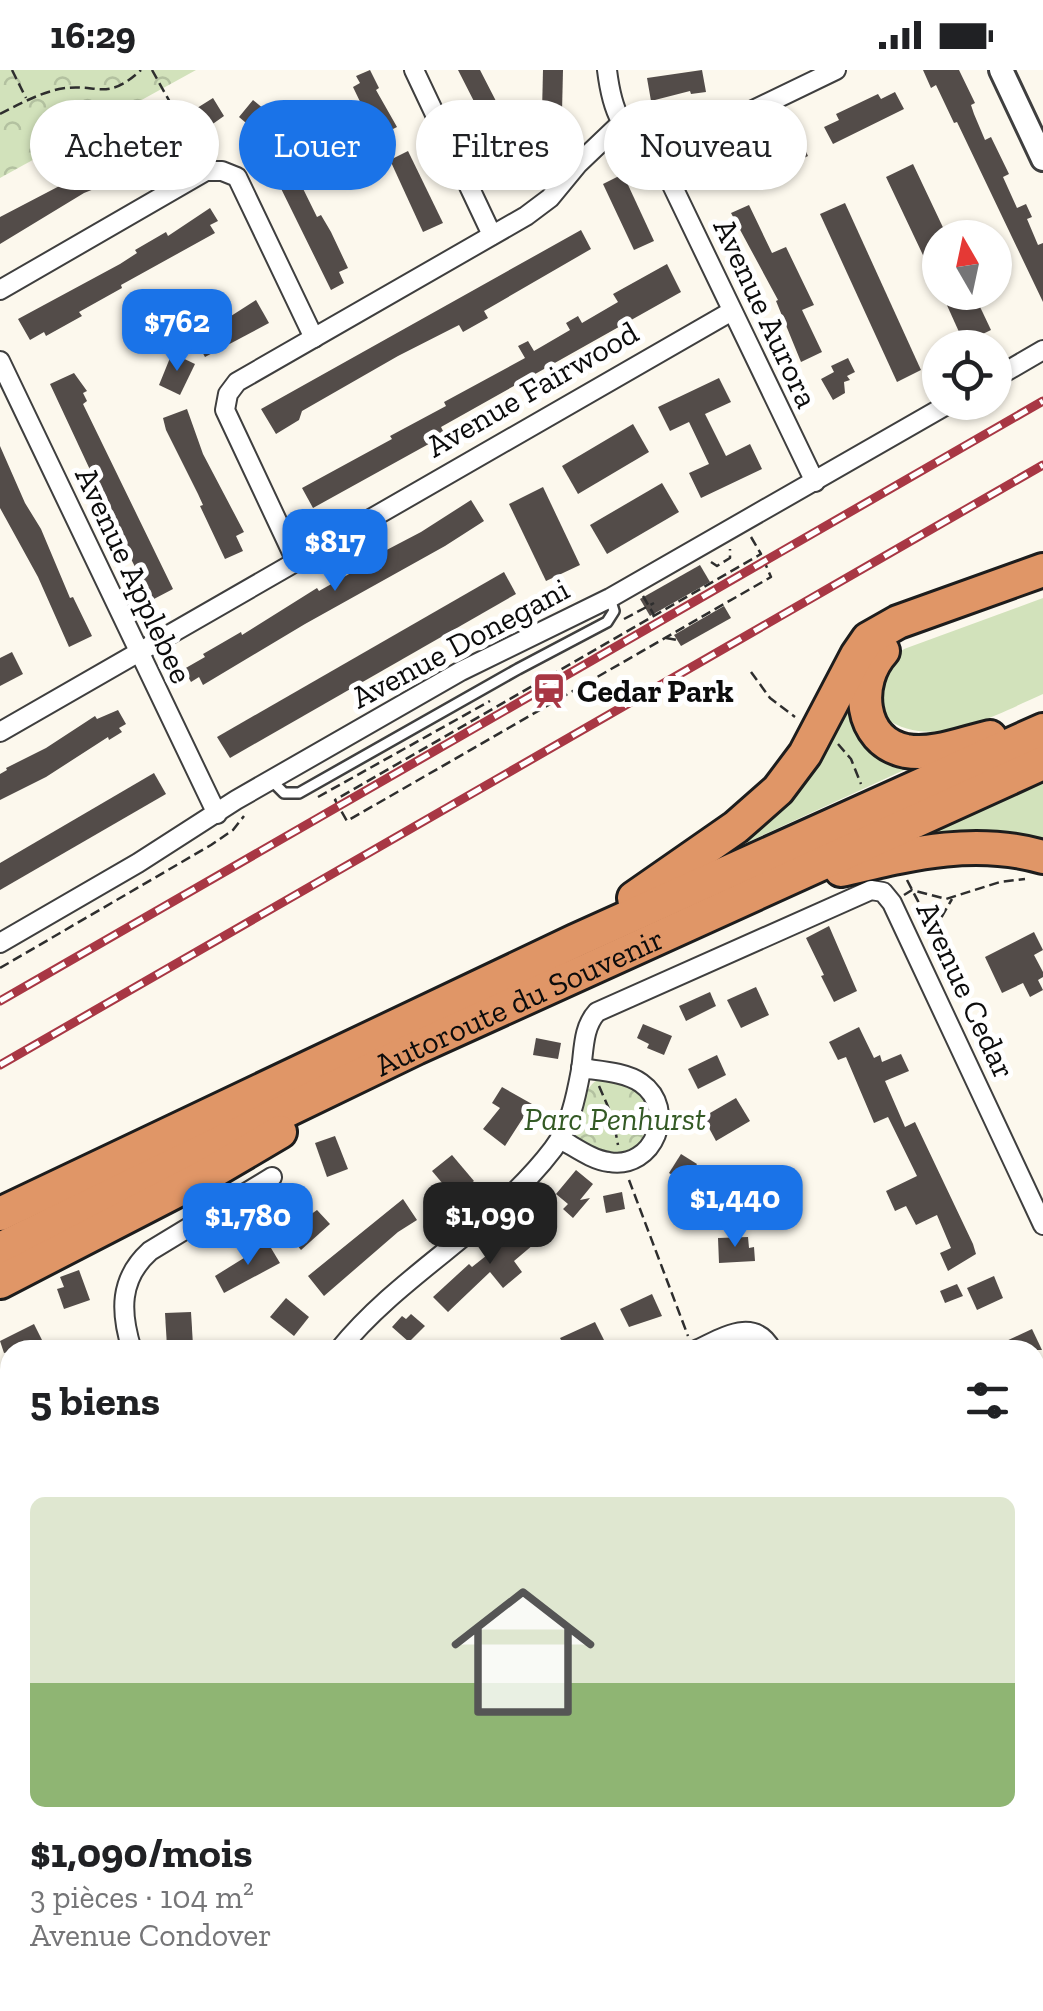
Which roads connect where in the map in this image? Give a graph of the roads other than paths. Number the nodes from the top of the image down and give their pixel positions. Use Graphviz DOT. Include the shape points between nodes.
graph roads {
  1 [pos="414,70"];
  2 [pos="607,70"];
  3 [pos="836,70"];
  4 [pos="1001,70"];
  5 [pos="611,100"];
  6 [pos="774,100"];
  7 [pos="604,139"];
  8 [pos="1043,159"];
  9 [pos="674,190"];
  10 [pos="492,235"];
  11 [pos="0,290"];
  12 [pos="732,311"];
  13 [pos="314,338"];
  14 [pos="1043,350"];
  15 [pos="0,362"];
  16 [pos="1012,368"];
  17 [pos="922,419"];
  18 [pos="814,482"];
  19 [pos="296,561"];
  20 [pos="1043,570"];
  21 [pos="1043,587"];
  22 [pos="138,653"];
  23 [pos="1043,727"];
  24 [pos="0,732"];
  25 [pos="1043,763"];
  26 [pos="216,814"];
  27 [pos="1039,868"];
  28 [pos="772,886"];
  29 [pos="576,941"];
  30 [pos="0,944"];
  31 [pos="416,1048"];
  32 [pos="581,1068"];
  33 [pos="560,1139"];
  34 [pos="272,1177"];
  35 [pos="2,1213"];
  36 [pos="1043,1224"];
  37 [pos="0,1249"];
  38 [pos="0,1282"];
  39 [pos="130,1340"];
  40 [pos="348,1340"];
  41 [pos="717,1340"];
  42 [pos="765,1340"];
  1 -- 10 [label="street"];
  2 -- 5 [label="street"];
  3 -- 6 [label="street"];
  4 -- 8 [label="street"];
  7 -- 10 [label="street" via="550,198"];
  9 -- 12 [label="street, Avenue Aurora"];
  10 -- 13 [label="street"];
  11 -- 13 [label="street" via="206,171 222,171 236,177"];
  12 -- 18 [label="street, Avenue Aurora"];
  12 -- 19 [label="street, Avenue Fairwood"];
  13 -- 19 [label="street" via="237,382 225,410"];
  14 -- 16 [label="street"];
  15 -- 22 [label="street, Avenue Applebee"];
  17 -- 18 [label="street, Avenue Donegani"];
  18 -- 26 [label="street, Avenue Donegani" via="610,598 462,671"];
  19 -- 22 [label="street, Avenue Fairwood"];
  20 -- 29 [label="highway" via="868,639 778,790"];
  21 -- 23 [label="highway" via="890,645 868,674 864,702 881,738 908,751"];
  22 -- 24 [label="street, Avenue Fairwood"];
  22 -- 26 [label="street, Avenue Applebee"];
  23 -- 29 [label="highway, Autoroute du Souvenir"];
  25 -- 28 [label="highway, Autoroute du Souvenir"];
  26 -- 30 [label="street, Avenue Donegani"];
  27 -- 28 [label="highway" via="1001,847 936,849"];
  28 -- 31 [label="highway, Autoroute du Souvenir"];
  29 -- 35 [label="highway, Autoroute du Souvenir"];
  31 -- 37 [label="highway, Autoroute du Souvenir"];
  31 -- 38 [label="highway" via="232,1162"];
  32 -- 33 [label="street"];
  32 -- 33 [label="street" via="630,1077 648,1088 660,1114 657,1134 644,1152 615,1163"];
  32 -- 36 [label="street, Avenue Cedar" via="587,1027 622,998 865,892 883,892 916,920"];
  33 -- 40 [label="street" via="508,1196"];
  34 -- 39 [label="street" via="142,1251 124,1292"];
  41 -- 42 [label="street" via="746,1331"];
}
